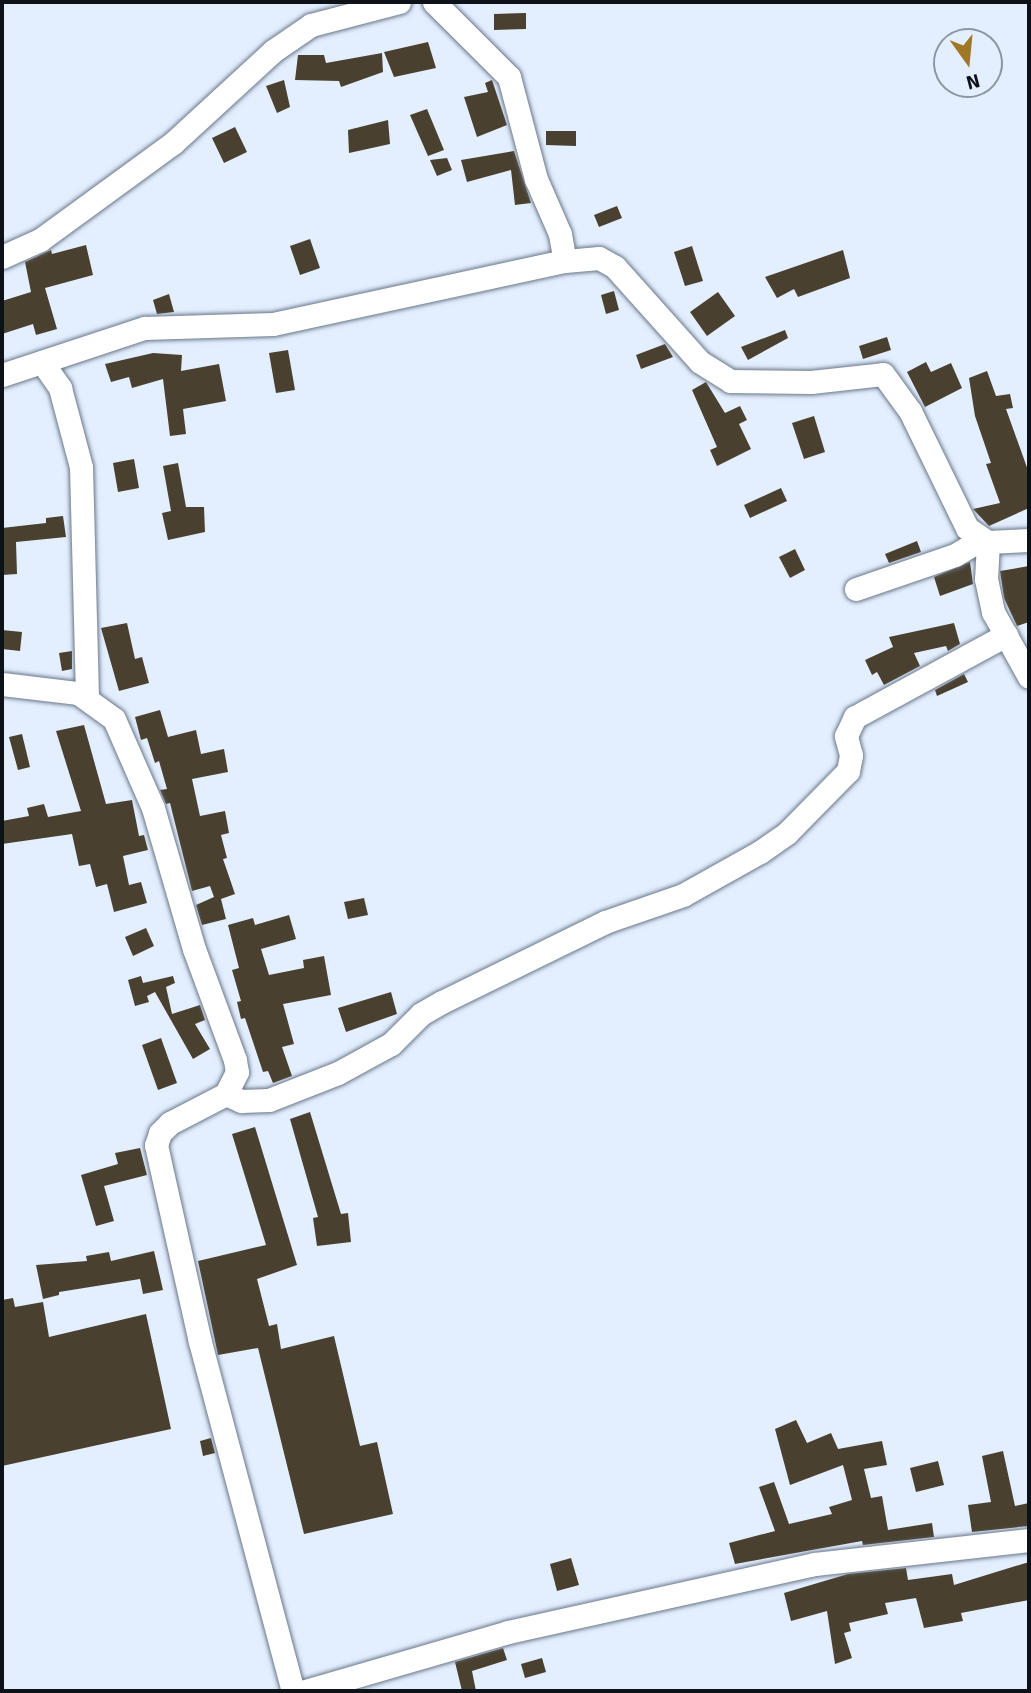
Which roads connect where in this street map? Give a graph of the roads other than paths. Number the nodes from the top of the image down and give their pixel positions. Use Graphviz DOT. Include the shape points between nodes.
graph roads {
  1 [pos="400,2"];
  2 [pos="434,2"];
  3 [pos="351,8"];
  4 [pos="2,257"];
  5 [pos="565,261"];
  6 [pos="42,362"];
  7 [pos="2,375"];
  8 [pos="1029,540"];
  9 [pos="984,541"];
  10 [pos="856,589"];
  11 [pos="1006,635"];
  12 [pos="1029,677"];
  13 [pos="2,684"];
  14 [pos="87,698"];
  15 [pos="226,1094"];
  16 [pos="1029,1540"];
  17 [pos="293,1691"];
  18 [pos="305,1691"];
  1 -- 3 [label="street"];
  2 -- 5 [label="street" via="509,77 536,178 560,234"];
  3 -- 4 [label="street" via="289,40 173,143 40,240"];
  5 -- 6 [label="street" via="273,324 144,328"];
  5 -- 9 [label="street" via="599,258 615,267 700,362 730,381 811,382 883,374 911,411 961,522"];
  6 -- 7 [label="street"];
  6 -- 14 [label="street" via="60,388 81,467"];
  8 -- 9 [label="street"];
  9 -- 10 [label="street"];
  9 -- 11 [label="street" via="993,611"];
  11 -- 12 [label="street"];
  11 -- 15 [label="street" via="855,717 846,736 851,755 848,771 787,832 760,852 683,895 545,949 442,1002 421,1014 391,1044 327,1078 254,1102"];
  13 -- 14 [label="street" via="78,692"];
  14 -- 15 [label="street" via="114,719 153,808 194,949 235,1060 237,1072"];
  15 -- 17 [label="street" via="170,1123 156,1145 202,1351"];
  16 -- 18 [label="street" via="815,1564 508,1632"];
}
